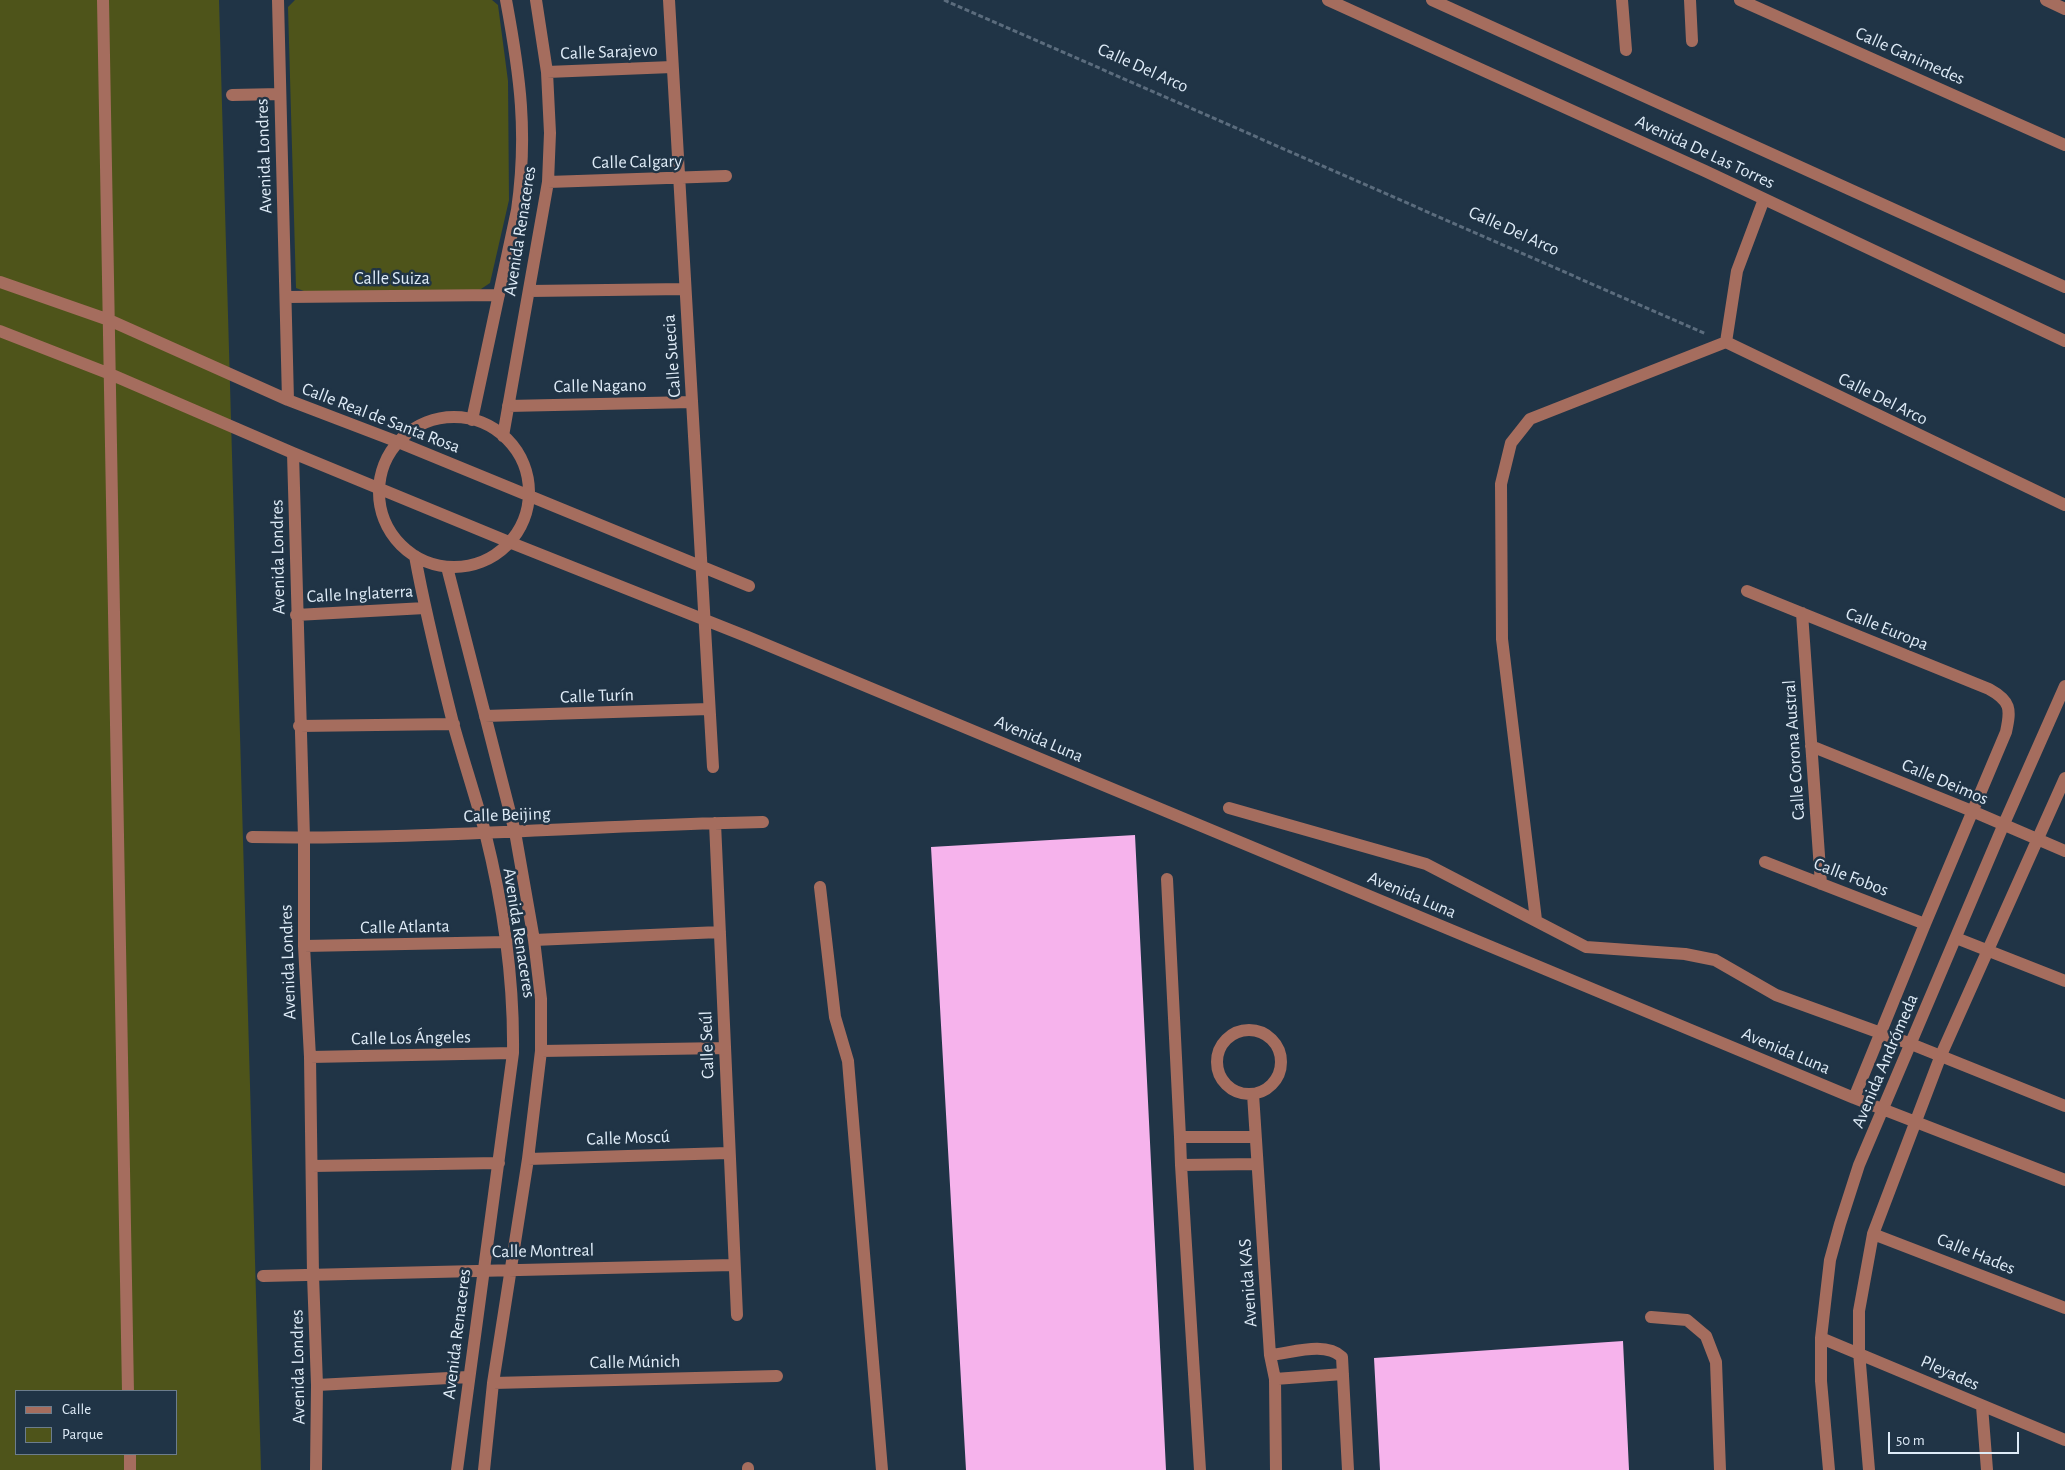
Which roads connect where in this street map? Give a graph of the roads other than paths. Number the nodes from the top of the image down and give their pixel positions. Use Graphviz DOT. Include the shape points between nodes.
graph roads {
  1 [pos="103,0"];
  2 [pos="278,0"];
  3 [pos="506,0"];
  4 [pos="536,0"];
  5 [pos="669,0"];
  6 [pos="1328,0"];
  7 [pos="1432,0"];
  8 [pos="1622,0"];
  9 [pos="1690,0"];
  10 [pos="1740,0"];
  11 [pos="2046,0"];
  12 [pos="2065,9"];
  13 [pos="1692,41"];
  14 [pos="1626,50"];
  15 [pos="672,67"];
  16 [pos="547,72"];
  17 [pos="280,94"];
  18 [pos="232,95"];
  19 [pos="2065,145"];
  20 [pos="726,176"];
  21 [pos="680,178"];
  22 [pos="548,182"];
  23 [pos="1764,199"];
  24 [pos="0,282"];
  25 [pos="2065,287"];
  26 [pos="685,288"];
  27 [pos="529,291"];
  28 [pos="499,295"];
  29 [pos="286,297"];
  30 [pos="109,320"];
  31 [pos="0,332"];
  32 [pos="2065,341"];
  33 [pos="1726,342"];
  34 [pos="110,374"];
  35 [pos="288,400"];
  36 [pos="692,402"];
  37 [pos="508,406"];
  38 [pos="472,420"];
  39 [pos="503,436"];
  40 [pos="398,442"];
  41 [pos="293,453"];
  42 [pos="379,487"];
  43 [pos="529,496"];
  44 [pos="2065,505"];
  45 [pos="510,542"];
  46 [pos="415,556"];
  47 [pos="447,567"];
  48 [pos="702,568"];
  49 [pos="749,586"];
  50 [pos="1747,591"];
  51 [pos="425,608"];
  52 [pos="1802,613"];
  53 [pos="296,615"];
  54 [pos="706,620"];
  55 [pos="2065,686"];
  56 [pos="2009,707"];
  57 [pos="709,709"];
  58 [pos="486,716"];
  59 [pos="454,724"];
  60 [pos="299,726"];
  61 [pos="1811,746"];
  62 [pos="713,767"];
  63 [pos="2065,778"];
  64 [pos="1229,808"];
  65 [pos="1972,811"];
  66 [pos="763,822"];
  67 [pos="716,823"];
  68 [pos="2003,826"];
  69 [pos="515,832"];
  70 [pos="485,834"];
  71 [pos="252,837"];
  72 [pos="304,838"];
  73 [pos="2037,840"];
  74 [pos="2065,852"];
  75 [pos="1765,862"];
  76 [pos="1167,879"];
  77 [pos="1821,884"];
  78 [pos="820,887"];
  79 [pos="1536,920"];
  80 [pos="1925,924"];
  81 [pos="720,932"];
  82 [pos="1956,938"];
  83 [pos="534,940"];
  84 [pos="507,942"];
  85 [pos="304,946"];
  86 [pos="1989,950"];
  87 [pos="2065,981"];
  88 [pos="1881,1033"];
  89 [pos="1912,1044"];
  90 [pos="724,1048"];
  91 [pos="541,1051"];
  92 [pos="513,1053"];
  93 [pos="1941,1056"];
  94 [pos="310,1057"];
  95 [pos="1253,1094"];
  96 [pos="1854,1098"];
  97 [pos="2065,1106"];
  98 [pos="1883,1109"];
  99 [pos="1915,1122"];
  100 [pos="1255,1137"];
  101 [pos="1180,1138"];
  102 [pos="728,1152"];
  103 [pos="528,1159"];
  104 [pos="499,1163"];
  105 [pos="1257,1164"];
  106 [pos="312,1166"];
  107 [pos="1181,1166"];
  108 [pos="2065,1180"];
  109 [pos="1873,1234"];
  110 [pos="733,1265"];
  111 [pos="512,1269"];
  112 [pos="482,1270"];
  113 [pos="313,1274"];
  114 [pos="263,1276"];
  115 [pos="2065,1308"];
  116 [pos="737,1315"];
  117 [pos="1651,1317"];
  118 [pos="1821,1338"];
  119 [pos="1859,1352"];
  120 [pos="1270,1356"];
  121 [pos="1343,1374"];
  122 [pos="777,1376"];
  123 [pos="468,1378"];
  124 [pos="1275,1379"];
  125 [pos="493,1383"];
  126 [pos="317,1385"];
  127 [pos="128,1390"];
  128 [pos="1982,1406"];
  129 [pos="2065,1440"];
  130 [pos="130,1455"];
  131 [pos="130,1470"];
  132 [pos="316,1470"];
  133 [pos="457,1470"];
  134 [pos="484,1470"];
  135 [pos="882,1470"];
  136 [pos="1200,1470"];
  137 [pos="1276,1470"];
  138 [pos="1348,1470"];
  139 [pos="1720,1470"];
  140 [pos="1828,1470"];
  141 [pos="1869,1470"];
  142 [pos="1987,1470"];
  1 -- 30 [label="street"];
  2 -- 17 [label="street, Avenida Londres"];
  3 -- 28 [label="street, Avenida Renaceres" via="521,88 522,179"];
  4 -- 16 [label="street, Avenida Renaceres"];
  5 -- 15 [label="street, Calle Suecia"];
  6 -- 23 [label="street, Avenida De Las Torres"];
  7 -- 25 [label="street, Avenida De Las Torres"];
  8 -- 14 [label="street"];
  9 -- 13 [label="street"];
  10 -- 19 [label="street, Calle Ganimedes"];
  11 -- 12 [label="street"];
  15 -- 16 [label="street, Calle Sarajevo"];
  15 -- 21 [label="street, Calle Suecia"];
  16 -- 22 [label="street, Avenida Renaceres"];
  17 -- 18 [label="street"];
  17 -- 29 [label="street, Avenida Londres"];
  20 -- 21 [label="street, Calle Calgary"];
  21 -- 22 [label="street, Calle Calgary"];
  21 -- 26 [label="street, Calle Suecia"];
  22 -- 27 [label="street, Avenida Renaceres"];
  23 -- 32 [label="street, Avenida De Las Torres"];
  23 -- 33 [label="street" via="1737,270"];
  24 -- 30 [label="street, Calle Real de Santa Rosa"];
  26 -- 27 [label="street"];
  26 -- 36 [label="street, Calle Suecia"];
  27 -- 37 [label="street, Avenida Renaceres"];
  28 -- 29 [label="street, Calle Suiza"];
  28 -- 38 [label="street, Avenida Renaceres"];
  29 -- 35 [label="street, Avenida Londres"];
  30 -- 34 [label="street"];
  30 -- 35 [label="street, Calle Real de Santa Rosa"];
  31 -- 34 [label="street"];
  33 -- 44 [label="street, Calle Del Arco"];
  33 -- 79 [label="street" via="1530,419 1511,443 1500,484 1502,639"];
  34 -- 41 [label="street"];
  34 -- 127 [label="street"];
  35 -- 40 [label="street, Calle Real de Santa Rosa"];
  36 -- 37 [label="street, Calle Nagano"];
  36 -- 48 [label="street, Calle Suecia"];
  37 -- 39 [label="street, Avenida Renaceres"];
  38 -- 39 [label="street" via="493,428"];
  38 -- 40 [label="street" via="439,419 424,424"];
  39 -- 43 [label="street" via="518,453 527,473"];
  40 -- 42 [label="street" via="388,456"];
  40 -- 43 [label="street, Calle Real de Santa Rosa"];
  41 -- 42 [label="street"];
  41 -- 53 [label="street, Avenida Londres"];
  42 -- 45 [label="street"];
  42 -- 46 [label="street" via="380,508 387,527"];
  43 -- 45 [label="street" via="523,521"];
  43 -- 48 [label="street, Calle Real de Santa Rosa"];
  45 -- 47 [label="street" via="492,557 470,565"];
  45 -- 54 [label="street"];
  46 -- 47 [label="street" via="430,564"];
  46 -- 51 [label="street, Avenida Renaceres"];
  47 -- 58 [label="street, Avenida Renaceres"];
  48 -- 49 [label="street, Calle Real de Santa Rosa"];
  48 -- 54 [label="street, Calle Suecia"];
  50 -- 52 [label="street, Calle Europa"];
  51 -- 53 [label="street, Calle Inglaterra"];
  51 -- 59 [label="street, Avenida Renaceres"];
  52 -- 56 [label="street, Calle Europa" via="1990,689 2003,697"];
  52 -- 61 [label="street, Calle Corona Austral"];
  53 -- 60 [label="street, Avenida Londres"];
  54 -- 57 [label="street, Calle Suecia"];
  54 -- 96 [label="street, Avenida Luna"];
  55 -- 68 [label="street, Avenida Andrómeda"];
  56 -- 65 [label="street, Avenida Andrómeda" via="2006,732"];
  57 -- 58 [label="street, Calle Turín"];
  57 -- 62 [label="street, Calle Suecia"];
  58 -- 69 [label="street, Avenida Renaceres"];
  59 -- 60 [label="street"];
  59 -- 70 [label="street, Avenida Renaceres"];
  60 -- 72 [label="street, Avenida Londres"];
  61 -- 65 [label="street, Calle Deimos"];
  61 -- 77 [label="street, Calle Corona Austral"];
  63 -- 73 [label="street"];
  64 -- 79 [label="street" via="1426,864"];
  65 -- 68 [label="street, Calle Deimos"];
  65 -- 80 [label="street, Avenida Andrómeda"];
  66 -- 67 [label="street, Calle Beijing"];
  67 -- 69 [label="street, Calle Beijing"];
  67 -- 81 [label="street, Calle Seúl"];
  68 -- 73 [label="street, Calle Deimos"];
  68 -- 82 [label="street, Avenida Andrómeda"];
  69 -- 70 [label="street, Calle Beijing"];
  69 -- 83 [label="street, Avenida Renaceres"];
  70 -- 72 [label="street, Calle Beijing"];
  70 -- 84 [label="street, Avenida Renaceres"];
  71 -- 72 [label="street, Calle Beijing"];
  72 -- 85 [label="street, Avenida Londres"];
  73 -- 74 [label="street, Calle Deimos"];
  73 -- 86 [label="street"];
  75 -- 77 [label="street, Calle Fobos"];
  76 -- 101 [label="street"];
  77 -- 80 [label="street, Calle Fobos"];
  78 -- 135 [label="street" via="835,1017 848,1061"];
  79 -- 88 [label="street" via="1586,947 1685,954 1715,960 1776,995"];
  80 -- 88 [label="street, Avenida Andrómeda"];
  81 -- 83 [label="street"];
  81 -- 90 [label="street, Calle Seúl"];
  82 -- 86 [label="street"];
  82 -- 89 [label="street, Avenida Andrómeda"];
  83 -- 91 [label="street, Avenida Renaceres" via="541,999"];
  84 -- 85 [label="street, Calle Atlanta"];
  84 -- 92 [label="street, Avenida Renaceres" via="512,988"];
  85 -- 94 [label="street, Avenida Londres"];
  86 -- 87 [label="street"];
  86 -- 93 [label="street"];
  88 -- 89 [label="street"];
  88 -- 96 [label="street, Avenida Andrómeda"];
  89 -- 93 [label="street"];
  89 -- 98 [label="street, Avenida Andrómeda"];
  90 -- 91 [label="street"];
  90 -- 102 [label="street, Calle Seúl"];
  91 -- 103 [label="street, Avenida Renaceres"];
  92 -- 94 [label="street, Calle Los Ángeles"];
  92 -- 104 [label="street, Avenida Renaceres"];
  93 -- 97 [label="street"];
  93 -- 99 [label="street"];
  94 -- 106 [label="street, Avenida Londres"];
  95 -- 95 [label="street" via="1231,1090 1217,1072 1218,1049 1234,1033 1256,1030 1275,1042 1282,1063 1273,1084"];
  95 -- 100 [label="street, Avenida KAS"];
  96 -- 98 [label="street, Avenida Luna"];
  98 -- 99 [label="street, Avenida Luna"];
  98 -- 118 [label="street, Avenida Andrómeda" via="1859,1165 1830,1260"];
  99 -- 108 [label="street, Avenida Luna"];
  99 -- 109 [label="street"];
  100 -- 101 [label="street"];
  100 -- 105 [label="street, Avenida KAS"];
  101 -- 107 [label="street"];
  102 -- 103 [label="street, Calle Moscú"];
  102 -- 110 [label="street, Calle Seúl"];
  103 -- 111 [label="street, Avenida Renaceres"];
  104 -- 106 [label="street"];
  104 -- 112 [label="street, Avenida Renaceres"];
  105 -- 107 [label="street"];
  105 -- 120 [label="street, Avenida KAS"];
  106 -- 113 [label="street, Avenida Londres"];
  107 -- 136 [label="street"];
  109 -- 115 [label="street, Calle Hades"];
  109 -- 119 [label="street" via="1859,1311"];
  110 -- 111 [label="street, Calle Montreal"];
  110 -- 116 [label="street, Calle Seúl"];
  111 -- 112 [label="street, Calle Montreal"];
  111 -- 125 [label="street, Avenida Renaceres"];
  112 -- 113 [label="street, Calle Montreal"];
  112 -- 123 [label="street, Avenida Renaceres"];
  113 -- 114 [label="street, Calle Montreal"];
  113 -- 126 [label="street, Avenida Londres"];
  117 -- 139 [label="street" via="1687,1320 1706,1336 1716,1362"];
  118 -- 119 [label="street, Pleyades"];
  118 -- 140 [label="street, Avenida Andrómeda"];
  119 -- 128 [label="street, Pleyades"];
  119 -- 141 [label="street"];
  120 -- 121 [label="street" via="1325,1348 1342,1357"];
  120 -- 124 [label="street, Avenida KAS"];
  121 -- 124 [label="street"];
  121 -- 138 [label="street"];
  122 -- 125 [label="street, Calle Múnich"];
  123 -- 126 [label="street"];
  123 -- 133 [label="street, Avenida Renaceres"];
  124 -- 137 [label="street, Avenida KAS"];
  125 -- 134 [label="street, Avenida Renaceres"];
  126 -- 132 [label="street, Avenida Londres"];
  128 -- 129 [label="street, Pleyades"];
  128 -- 142 [label="street"];
  130 -- 131 [label="street"];
}
